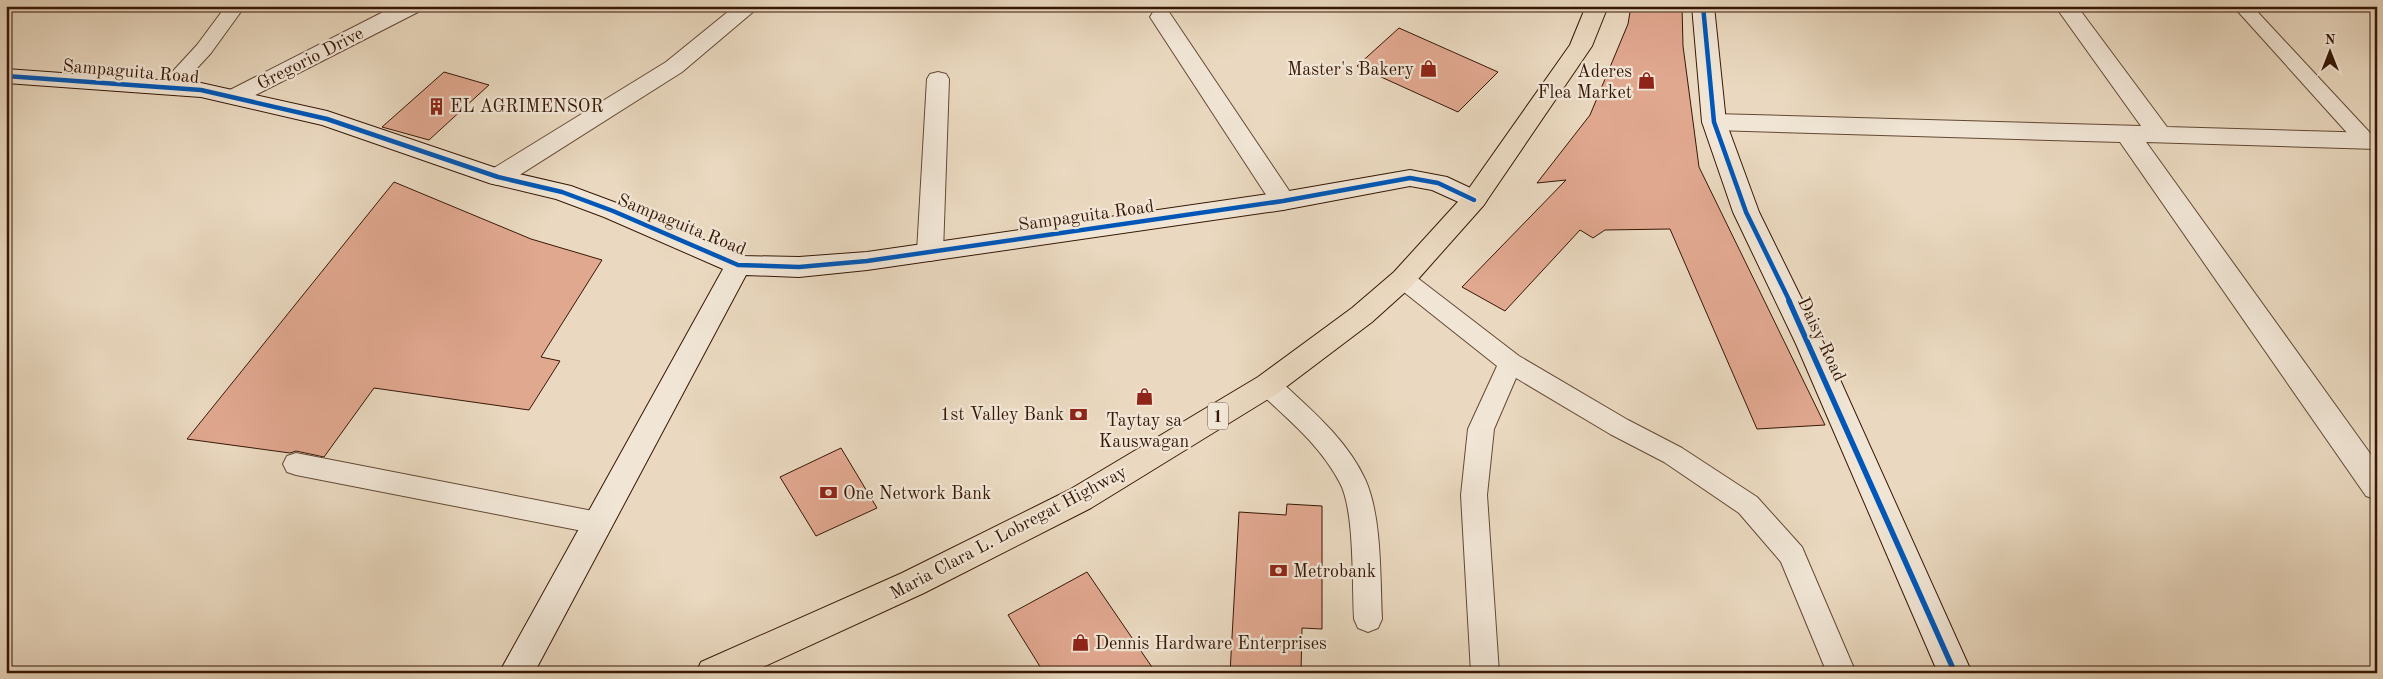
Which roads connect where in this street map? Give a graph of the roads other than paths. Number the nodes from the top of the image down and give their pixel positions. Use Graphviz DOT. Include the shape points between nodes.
graph roads {
  1 [pos="236,6"];
  2 [pos="412,6"];
  3 [pos="748,6"];
  4 [pos="1597,6"];
  5 [pos="1703,6"];
  6 [pos="2066,6"];
  7 [pos="2242,6"];
  8 [pos="1161,17"];
  9 [pos="6,76"];
  10 [pos="938,79"];
  11 [pos="169,87"];
  12 [pos="234,97"];
  13 [pos="1714,122"];
  14 [pos="2128,135"];
  15 [pos="2160,135"];
  16 [pos="2372,141"];
  17 [pos="498,177"];
  18 [pos="1474,200"];
  19 [pos="1283,201"];
  20 [pos="930,252"];
  21 [pos="738,265"];
  22 [pos="1403,279"];
  23 [pos="1510,362"];
  24 [pos="1268,385"];
  25 [pos="296,464"];
  26 [pos="2377,487"];
  27 [pos="598,523"];
  28 [pos="1368,619"];
  29 [pos="516,673"];
  30 [pos="713,673"];
  31 [pos="1485,673"];
  32 [pos="1842,673"];
  33 [pos="1955,673"];
  1 -- 11 [label="lane" via="204,49"];
  2 -- 12 [label="street, Gregorio Drive"];
  3 -- 17 [label="street" via="674,67"];
  4 -- 18 [label="highway, Maria Clara L. Lobregat Highway / 1" via="1581,46"];
  5 -- 13 [label="street, Daisy Road"];
  6 -- 15 [label="street"];
  7 -- 16 [label="lane"];
  8 -- 19 [label="street"];
  9 -- 11 [label="street, Sampaguita Road"];
  10 -- 20 [label="street"];
  11 -- 12 [label="street, Sampaguita Road"];
  12 -- 17 [label="street, Sampaguita Road" via="327,119"];
  13 -- 14 [label="street"];
  13 -- 33 [label="street, Daisy Road" via="1746,212 1810,344"];
  14 -- 15 [label="street"];
  14 -- 26 [label="street"];
  15 -- 16 [label="street"];
  17 -- 21 [label="street, Sampaguita Road" via="562,192"];
  18 -- 19 [label="street, Sampaguita Road" via="1438,183 1410,178"];
  18 -- 22 [label="highway, Maria Clara L. Lobregat Highway / 1"];
  19 -- 20 [label="street, Sampaguita Road"];
  20 -- 21 [label="street, Sampaguita Road" via="800,267"];
  21 -- 27 [label="street, Sampaguita Road"];
  22 -- 23 [label="lane"];
  22 -- 24 [label="highway, Maria Clara L. Lobregat Highway / 1" via="1362,315"];
  23 -- 31 [label="lane" via="1481,429 1474,494"];
  23 -- 32 [label="lane" via="1619,427 1674,455 1748,505 1792,554"];
  24 -- 28 [label="lane" via="1322,436 1353,481 1364,523"];
  24 -- 30 [label="highway, Maria Clara L. Lobregat Highway / 1" via="1080,499 913,584"];
  25 -- 27 [label="lane"];
  27 -- 29 [label="street, Sampaguita Road"];
}
